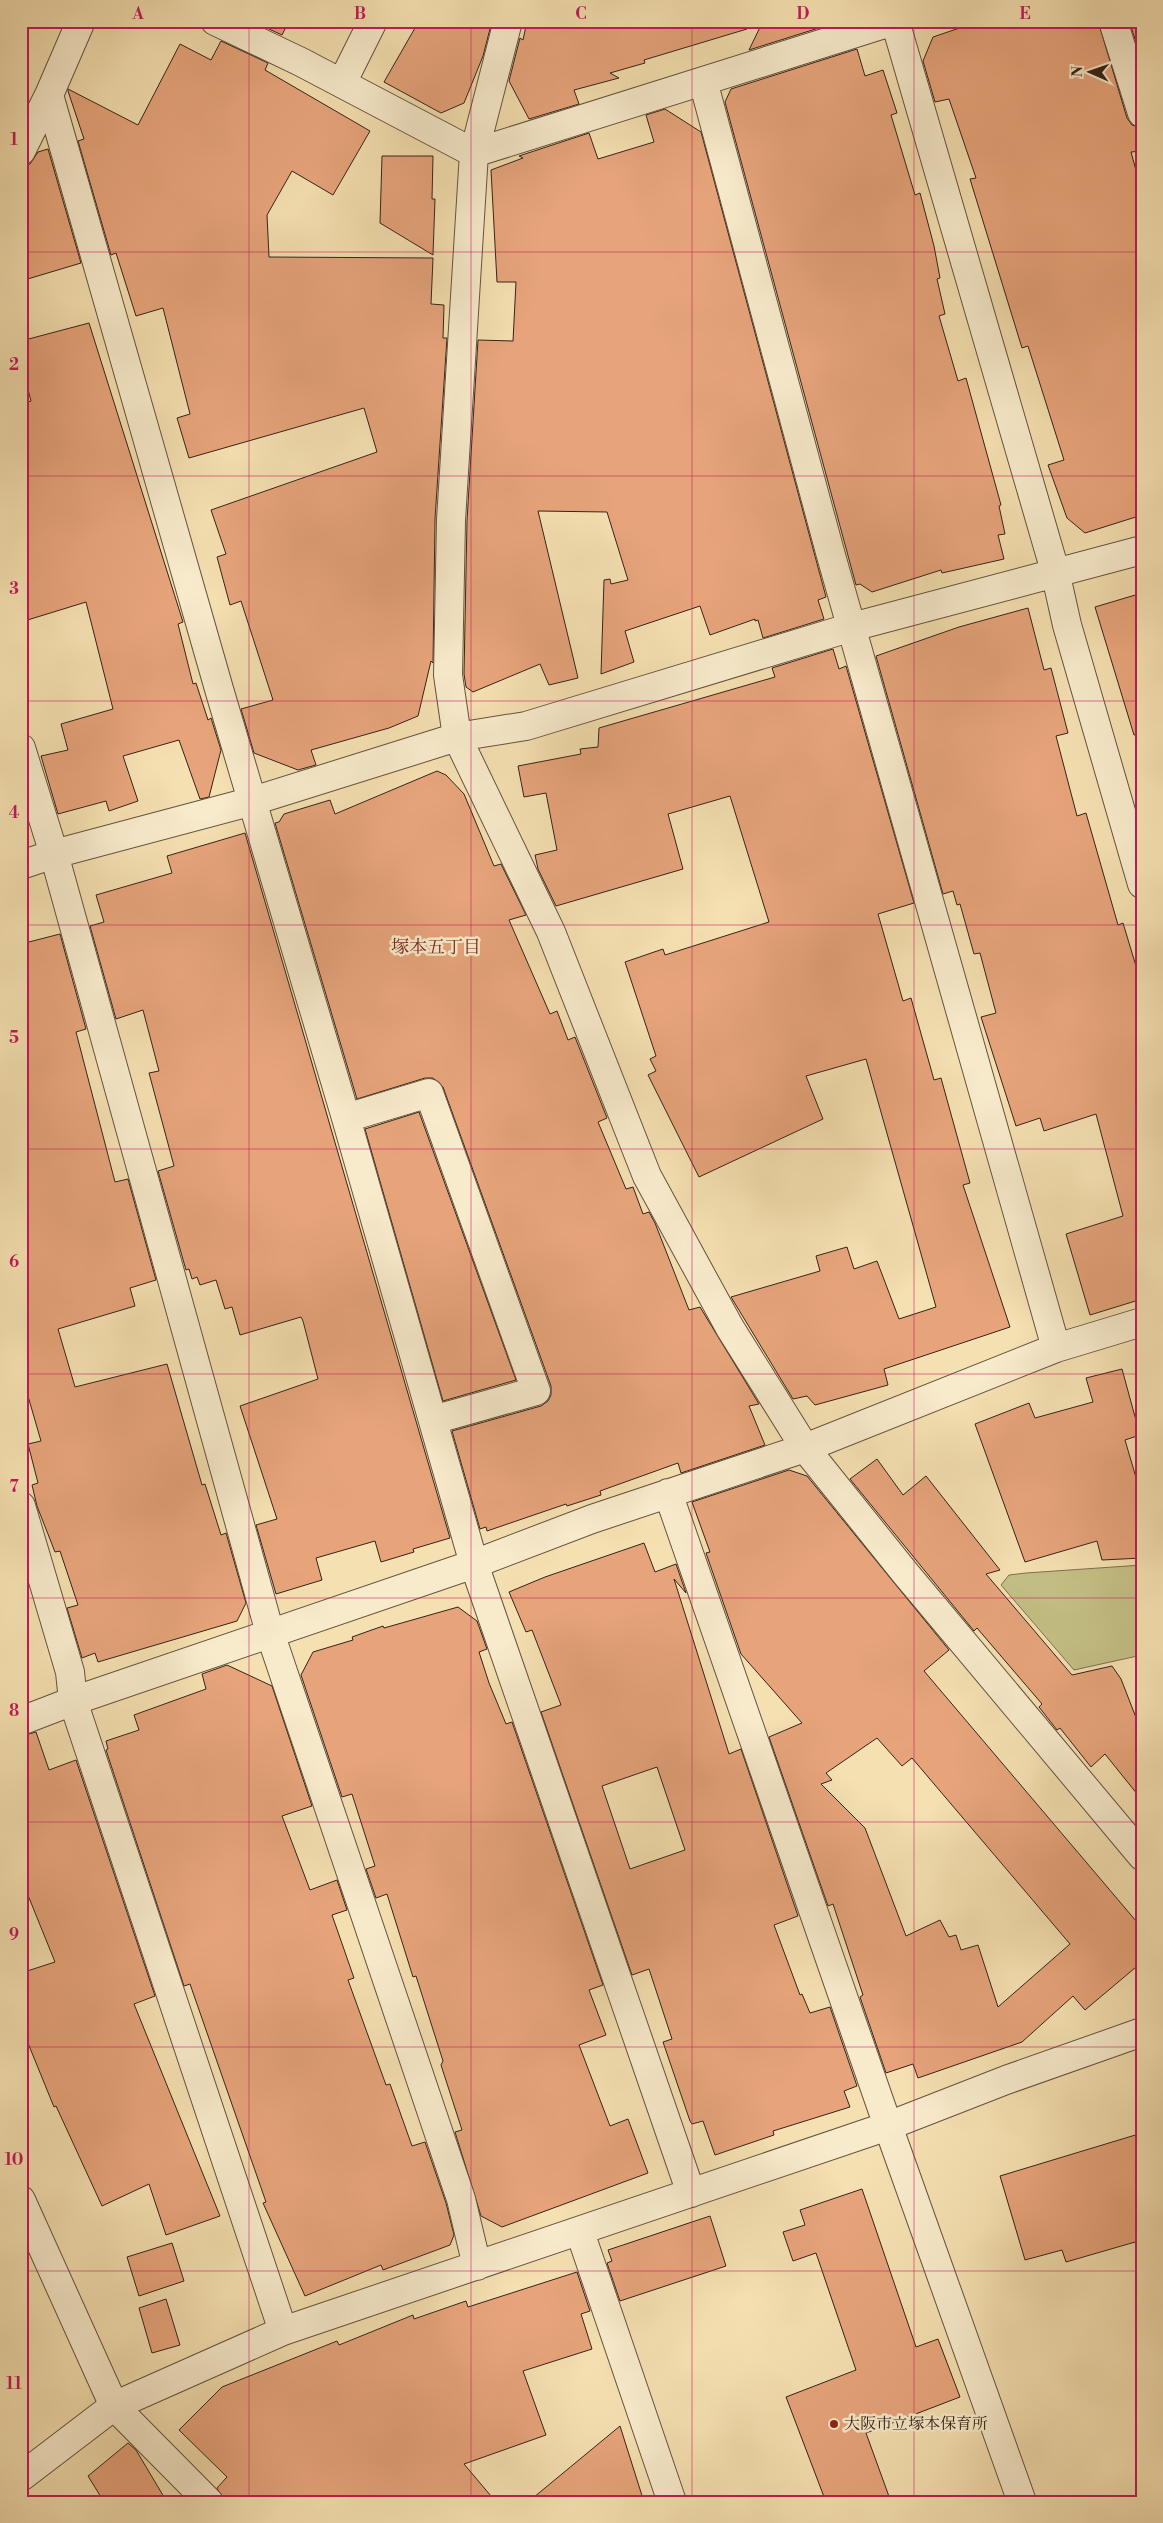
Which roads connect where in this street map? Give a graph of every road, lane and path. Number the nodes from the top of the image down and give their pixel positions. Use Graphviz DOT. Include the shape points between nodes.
graph roads {
  1 [pos="81,21"];
  2 [pos="215,21"];
  3 [pos="373,21"];
  4 [pos="508,21"];
  5 [pos="895,21"];
  6 [pos="1113,21"];
  7 [pos="703,81"];
  8 [pos="342,83"];
  9 [pos="50,95"];
  10 [pos="1142,113"];
  11 [pos="21,151"];
  12 [pos="474,152"];
  13 [pos="1142,550"];
  14 [pos="1055,571"];
  15 [pos="852,627"];
  16 [pos="457,737"];
  17 [pos="21,748"];
  18 [pos="253,801"];
  19 [pos="54,854"];
  20 [pos="21,865"];
  21 [pos="1142,884"];
  22 [pos="346,1118"];
  23 [pos="1142,1322"];
  24 [pos="1056,1348"];
  25 [pos="433,1420"];
  26 [pos="805,1448"];
  27 [pos="668,1494"];
  28 [pos="21,1506"];
  29 [pos="474,1564"];
  30 [pos="270,1633"];
  31 [pos="73,1701"];
  32 [pos="21,1721"];
  33 [pos="1142,1856"];
  34 [pos="1142,2032"];
  35 [pos="888,2126"];
  36 [pos="691,2192"];
  37 [pos="21,2200"];
  38 [pos="580,2232"];
  39 [pos="477,2266"];
  40 [pos="283,2330"];
  41 [pos="114,2406"];
  42 [pos="21,2477"];
  43 [pos="209,2502"];
  44 [pos="672,2502"];
  45 [pos="1022,2502"];
  1 -- 9 [label="street"];
  2 -- 8 [label="street"];
  3 -- 8 [label="street"];
  4 -- 12 [label="street"];
  5 -- 7 [label="street"];
  5 -- 14 [label="street"];
  6 -- 10 [label="street"];
  7 -- 12 [label="street"];
  7 -- 15 [label="street" via="756,285"];
  8 -- 12 [label="street"];
  9 -- 11 [label="street"];
  9 -- 18 [label="street"];
  12 -- 16 [label="street" via="450,520 448,675"];
  13 -- 14 [label="street"];
  14 -- 15 [label="street"];
  14 -- 21 [label="street"];
  15 -- 16 [label="street" via="526,726"];
  15 -- 24 [label="street"];
  16 -- 18 [label="street"];
  16 -- 26 [label="street" via="551,932 647,1176 730,1328"];
  17 -- 19 [label="street"];
  18 -- 19 [label="street"];
  18 -- 22 [label="street"];
  19 -- 20 [label="street"];
  19 -- 30 [label="street"];
  22 -- 25 [label="street"];
  22 -- 25 [label="street" via="429,1093 536,1391"];
  23 -- 24 [label="street"];
  24 -- 26 [label="street"];
  25 -- 29 [label="street"];
  26 -- 27 [label="street"];
  26 -- 33 [label="street"];
  27 -- 29 [label="street"];
  27 -- 35 [label="street"];
  28 -- 31 [label="street" via="70,1672"];
  29 -- 30 [label="street"];
  29 -- 36 [label="street"];
  30 -- 31 [label="street"];
  30 -- 39 [label="street" via="460,2199"];
  31 -- 32 [label="street"];
  31 -- 40 [label="street"];
  34 -- 35 [label="street"];
  35 -- 36 [label="street"];
  35 -- 45 [label="street"];
  36 -- 38 [label="street"];
  37 -- 41 [label="street"];
  38 -- 39 [label="street"];
  38 -- 44 [label="street"];
  39 -- 40 [label="street"];
  40 -- 41 [label="street"];
  41 -- 42 [label="street"];
  41 -- 43 [label="street"];
}
